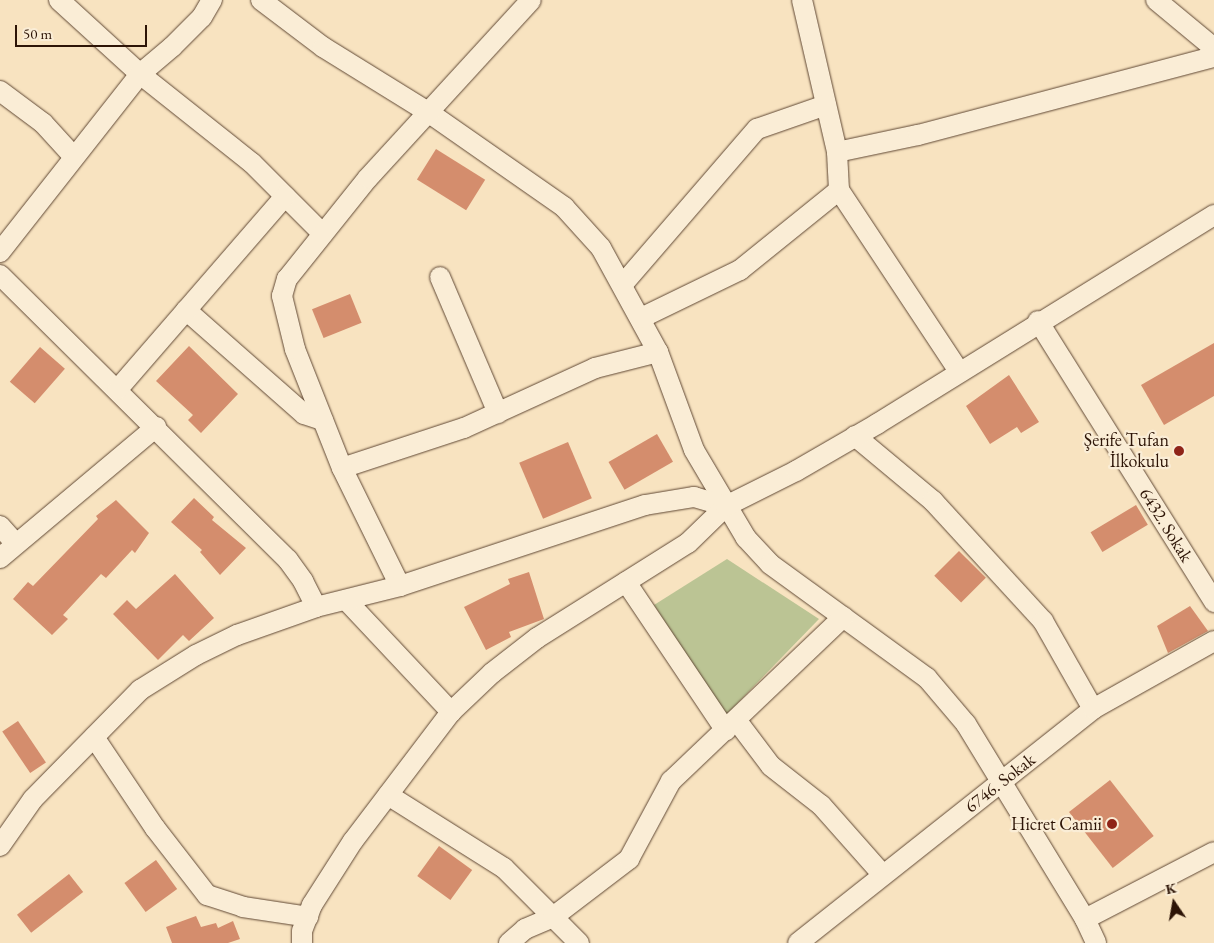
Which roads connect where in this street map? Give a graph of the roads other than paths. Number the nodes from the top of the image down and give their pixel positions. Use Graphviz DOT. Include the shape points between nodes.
graph roads {
  1 [pos="59,0"];
  2 [pos="212,0"];
  3 [pos="261,0"];
  4 [pos="531,0"];
  5 [pos="802,0"];
  6 [pos="1156,0"];
  7 [pos="1214,48"];
  8 [pos="1214,57"];
  9 [pos="140,74"];
  10 [pos="0,91"];
  11 [pos="826,105"];
  12 [pos="428,112"];
  13 [pos="837,152"];
  14 [pos="74,157"];
  15 [pos="839,190"];
  16 [pos="284,196"];
  17 [pos="1214,215"];
  18 [pos="323,234"];
  19 [pos="0,252"];
  20 [pos="0,275"];
  21 [pos="440,277"];
  22 [pos="622,284"];
  23 [pos="186,310"];
  24 [pos="641,318"];
  25 [pos="1038,321"];
  26 [pos="658,352"];
  27 [pos="959,371"];
  28 [pos="118,389"];
  29 [pos="498,413"];
  30 [pos="323,420"];
  31 [pos="156,427"];
  32 [pos="855,436"];
  33 [pos="342,468"];
  34 [pos="726,506"];
  35 [pos="0,526"];
  36 [pos="16,544"];
  37 [pos="0,558"];
  38 [pos="626,582"];
  39 [pos="400,586"];
  40 [pos="346,600"];
  41 [pos="1214,602"];
  42 [pos="316,607"];
  43 [pos="843,617"];
  44 [pos="1214,642"];
  45 [pos="1092,709"];
  46 [pos="451,712"];
  47 [pos="732,726"];
  48 [pos="94,737"];
  49 [pos="1001,784"];
  50 [pos="388,795"];
  51 [pos="0,846"];
  52 [pos="1214,852"];
  53 [pos="882,874"];
  54 [pos="308,917"];
  55 [pos="553,917"];
  56 [pos="1085,919"];
  57 [pos="302,943"];
  58 [pos="509,943"];
  59 [pos="579,943"];
  60 [pos="798,943"];
  61 [pos="1096,943"];
  1 -- 9 [label="street"];
  2 -- 9 [label="street" via="202,17"];
  3 -- 12 [label="street" via="323,47"];
  4 -- 12 [label="street"];
  5 -- 11 [label="street"];
  6 -- 7 [label="street"];
  8 -- 13 [label="street" via="918,135"];
  9 -- 14 [label="street"];
  9 -- 16 [label="street" via="252,163"];
  10 -- 14 [label="street" via="43,123"];
  11 -- 13 [label="street"];
  11 -- 22 [label="street" via="757,129"];
  12 -- 18 [label="street"];
  12 -- 22 [label="street" via="564,207 601,248"];
  13 -- 15 [label="street"];
  14 -- 19 [label="street"];
  15 -- 24 [label="street" via="740,270"];
  15 -- 27 [label="street"];
  16 -- 18 [label="street"];
  16 -- 23 [label="street"];
  17 -- 25 [label="street"];
  18 -- 30 [label="street" via="287,279 282,296 295,349"];
  20 -- 28 [label="street"];
  21 -- 29 [label="street"];
  22 -- 24 [label="street"];
  23 -- 28 [label="street"];
  23 -- 30 [label="street" via="304,414"];
  24 -- 26 [label="street"];
  25 -- 27 [label="street"];
  25 -- 41 [label="street, 6432. Sokak"];
  26 -- 29 [label="street" via="595,368"];
  26 -- 34 [label="street" via="694,450"];
  27 -- 32 [label="street"];
  28 -- 31 [label="street"];
  29 -- 33 [label="street" via="464,428"];
  30 -- 33 [label="street"];
  31 -- 36 [label="street"];
  31 -- 42 [label="street" via="288,560"];
  32 -- 34 [label="street"];
  32 -- 45 [label="street" via="933,501 1043,621"];
  33 -- 39 [label="street"];
  34 -- 38 [label="street" via="688,543"];
  34 -- 39 [label="street" via="694,497 645,505"];
  34 -- 43 [label="street" via="746,538 770,564"];
  35 -- 36 [label="street"];
  36 -- 37 [label="street"];
  38 -- 46 [label="street" via="537,638 492,673"];
  38 -- 47 [label="street"];
  39 -- 40 [label="street"];
  40 -- 42 [label="street"];
  40 -- 46 [label="street"];
  42 -- 48 [label="street" via="237,636 168,671 140,690"];
  43 -- 47 [label="street"];
  43 -- 49 [label="street" via="891,649 926,678 966,724"];
  44 -- 45 [label="street, 6746. Sokak"];
  45 -- 49 [label="street, 6746. Sokak"];
  46 -- 50 [label="street"];
  47 -- 53 [label="street" via="770,766 822,805"];
  47 -- 55 [label="street" via="671,781 629,860"];
  48 -- 51 [label="street" via="34,799"];
  48 -- 54 [label="street" via="155,828 207,895 243,907"];
  49 -- 53 [label="street, 6746. Sokak"];
  49 -- 56 [label="street"];
  50 -- 54 [label="street" via="327,880"];
  50 -- 55 [label="street" via="504,868"];
  52 -- 56 [label="street"];
  53 -- 60 [label="street, 6746. Sokak"];
  54 -- 57 [label="street"];
  55 -- 58 [label="street" via="525,929"];
  55 -- 59 [label="street"];
  56 -- 61 [label="street"];
}
